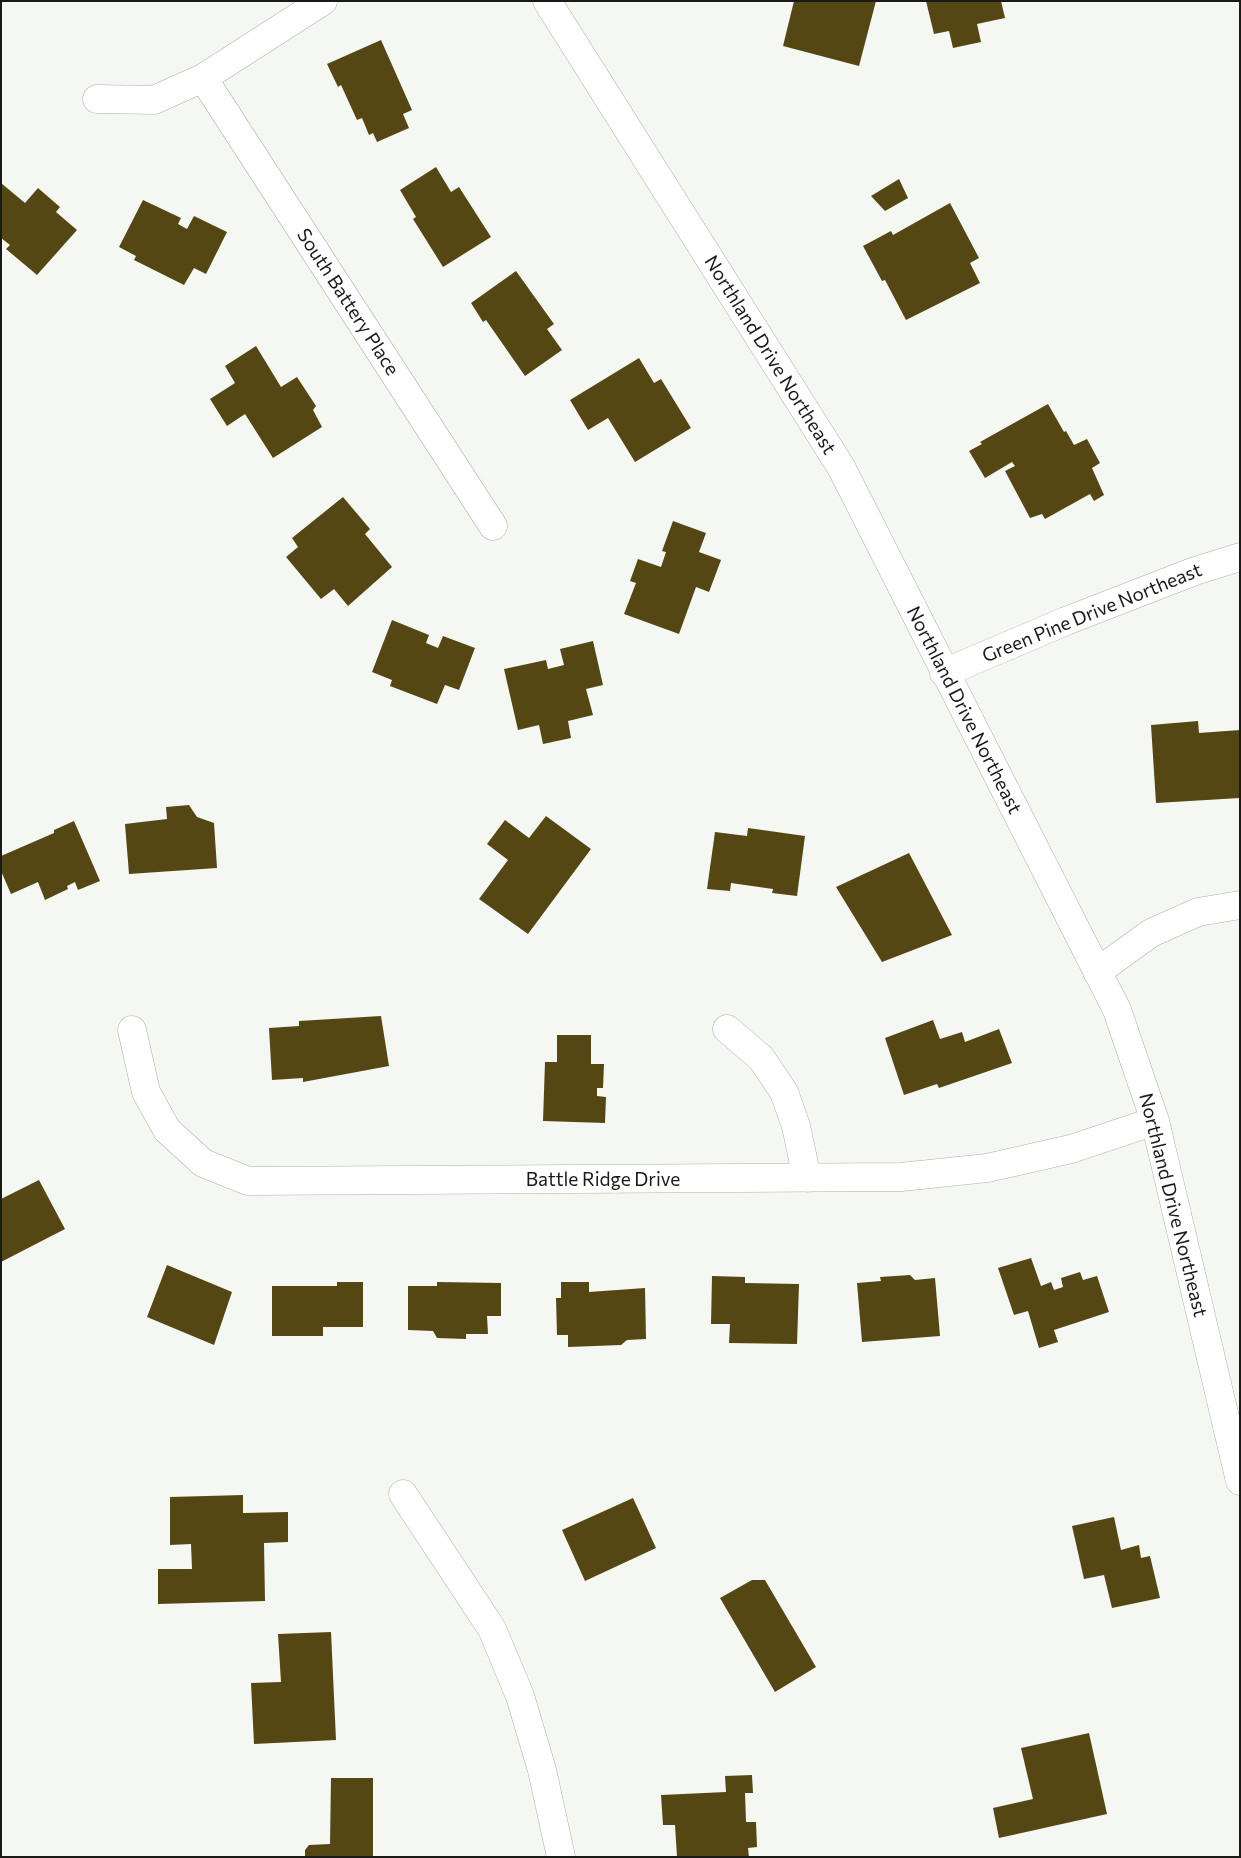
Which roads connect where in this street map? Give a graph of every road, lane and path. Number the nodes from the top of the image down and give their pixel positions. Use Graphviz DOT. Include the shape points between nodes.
graph roads {
  1 [pos="323,1"];
  2 [pos="547,1"];
  3 [pos="203,78"];
  4 [pos="97,100"];
  5 [pos="493,526"];
  6 [pos="1240,556"];
  7 [pos="944,673"];
  8 [pos="1240,905"];
  9 [pos="1097,972"];
  10 [pos="727,1029"];
  11 [pos="132,1030"];
  12 [pos="1155,1121"];
  13 [pos="806,1178"];
  14 [pos="1240,1481"];
  15 [pos="403,1494"];
  16 [pos="561,1857"];
  1 -- 3 [label="street"];
  2 -- 7 [label="street, Northland Drive Northeast" via="841,467"];
  3 -- 4 [label="street" via="154,100"];
  3 -- 5 [label="street, South Battery Place"];
  6 -- 7 [label="street, Green Pine Drive Northeast" via="1066,621"];
  7 -- 9 [label="street, Northland Drive Northeast"];
  8 -- 9 [label="street" via="1198,912 1151,933"];
  9 -- 12 [label="street, Northland Drive Northeast" via="1117,1010"];
  10 -- 13 [label="street" via="761,1058 784,1092 796,1126"];
  11 -- 13 [label="street, Battle Ridge Drive" via="146,1092 167,1130 203,1163 248,1181"];
  12 -- 13 [label="street, Battle Ridge Drive" via="1071,1149 987,1168 902,1177"];
  12 -- 14 [label="street, Northland Drive Northeast"];
  15 -- 16 [label="street" via="492,1629 520,1696 542,1770"];
}
